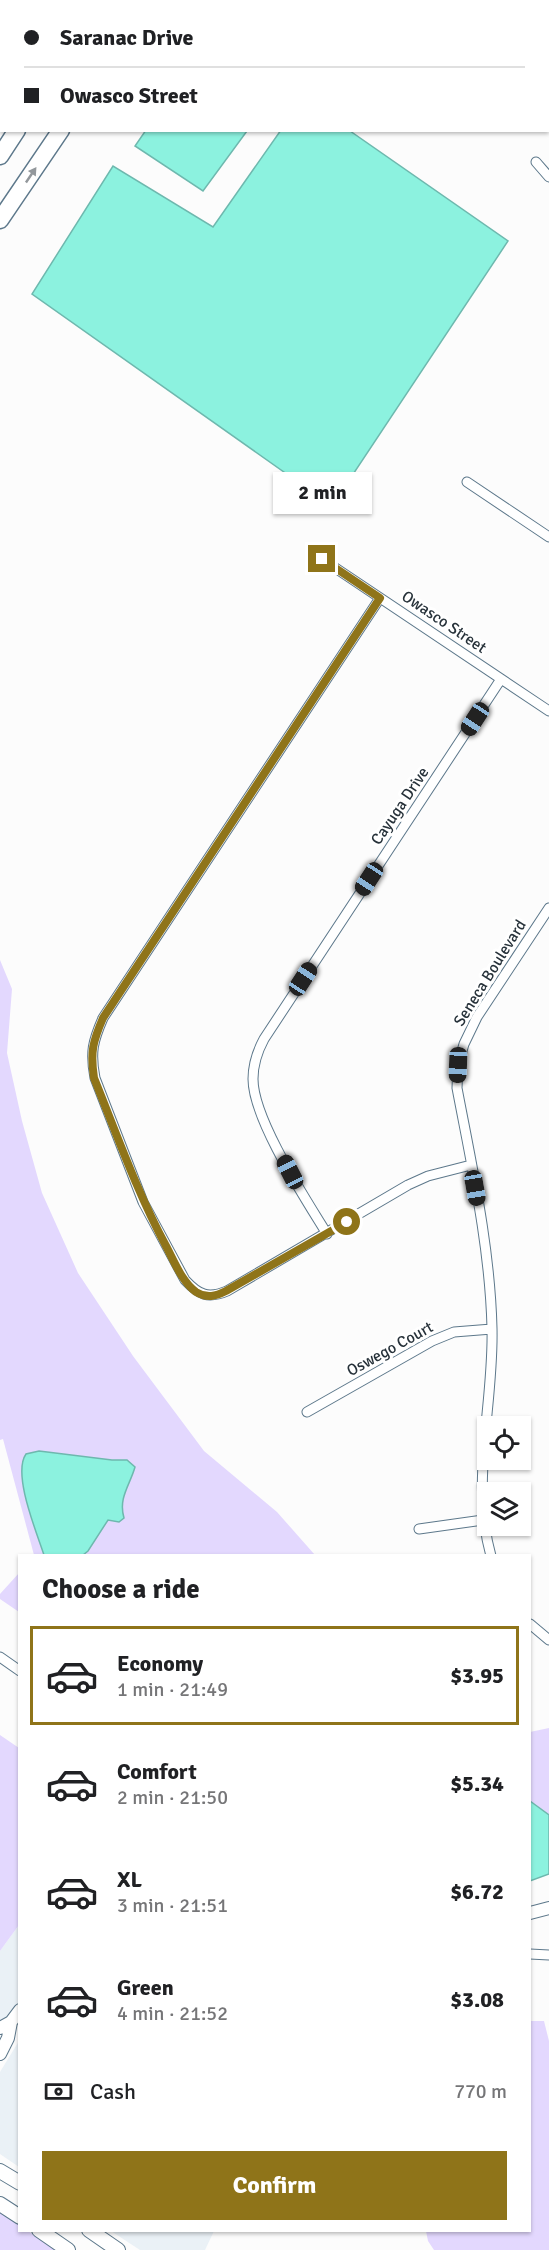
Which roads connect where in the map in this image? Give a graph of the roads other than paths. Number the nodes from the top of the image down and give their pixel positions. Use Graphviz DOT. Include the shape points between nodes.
graph roads {
  1 [pos="16,132"];
  2 [pos="60,132"];
  3 [pos="0,156"];
  4 [pos="536,162"];
  5 [pos="549,177"];
  6 [pos="0,220"];
  7 [pos="468,482"];
  8 [pos="549,537"];
  9 [pos="322,559"];
  10 [pos="380,598"];
  11 [pos="501,680"];
  12 [pos="549,711"];
  13 [pos="549,908"];
  14 [pos="471,1165"];
  15 [pos="327,1234"];
  16 [pos="492,1329"];
  17 [pos="307,1412"];
  18 [pos="483,1482"];
  19 [pos="477,1522"];
  20 [pos="419,1529"];
  21 [pos="486,1536"];
  22 [pos="491,1554"];
  23 [pos="531,1625"];
  24 [pos="549,1640"];
  25 [pos="0,1657"];
  26 [pos="18,1670"];
  27 [pos="549,1908"];
  28 [pos="531,1914"];
  29 [pos="531,1954"];
  30 [pos="549,1955"];
  31 [pos="18,2012"];
  32 [pos="5,2025"];
  33 [pos="0,2054"];
  34 [pos="0,2171"];
  35 [pos="18,2182"];
  36 [pos="0,2204"];
  37 [pos="18,2216"];
  38 [pos="42,2232"];
  39 [pos="92,2232"];
  40 [pos="68,2250"];
  41 [pos="118,2250"];
  1 -- 3 [label="highway"];
  6 -- 2 [label="highway, one-way"];
  4 -- 5 [label="street"];
  7 -- 8 [label="street"];
  9 -- 10 [label="street, Owasco Street"];
  10 -- 11 [label="street, Owasco Street"];
  10 -- 15 [label="street" via="103,1018 91,1058 94,1078 143,1202 185,1280 195,1291 215,1296"];
  11 -- 12 [label="street, Owasco Street"];
  11 -- 15 [label="street, Cayuga Drive" via="258,1051 253,1080 262,1115"];
  13 -- 14 [label="street, Seneca Boulevard" via="477,1017 464,1044 457,1088"];
  14 -- 15 [label="street" via="408,1185"];
  14 -- 16 [label="street, Seneca Boulevard" via="490,1280"];
  16 -- 17 [label="street, Oswego Court" via="454,1332 432,1341"];
  16 -- 18 [label="street, Seneca Boulevard"];
  19 -- 20 [label="street"];
  21 -- 22 [label="street, Seneca Boulevard"];
  23 -- 24 [label="street"];
  25 -- 26 [label="street"];
  27 -- 28 [label="street"];
  29 -- 30 [label="street"];
  31 -- 32 [label="street"];
  32 -- 33 [label="street" via="8,2038"];
  34 -- 35 [label="main road"];
  36 -- 37 [label="main road"];
  38 -- 40 [label="main road"];
  39 -- 41 [label="main road"];
}
